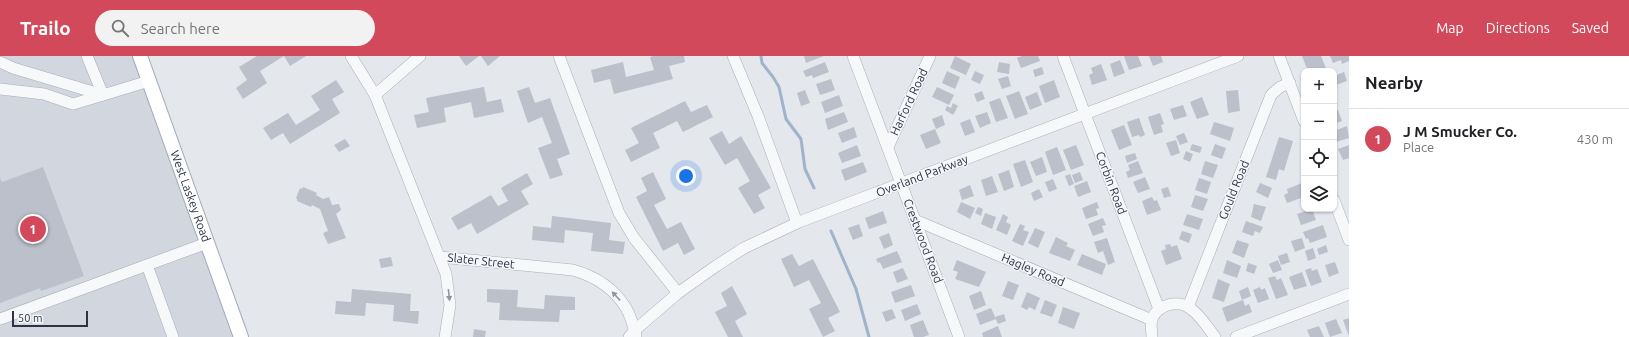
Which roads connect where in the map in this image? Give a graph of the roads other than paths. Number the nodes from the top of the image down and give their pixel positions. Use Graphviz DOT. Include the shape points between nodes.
graph roads {
  1 [pos="87,56"];
  2 [pos="140,56"];
  3 [pos="351,56"];
  4 [pos="420,56"];
  5 [pos="559,56"];
  6 [pos="733,56"];
  7 [pos="853,56"];
  8 [pos="930,56"];
  9 [pos="1063,56"];
  10 [pos="1238,56"];
  11 [pos="1279,56"];
  12 [pos="0,62"];
  13 [pos="149,81"];
  14 [pos="1290,84"];
  15 [pos="0,89"];
  16 [pos="375,94"];
  17 [pos="103,95"];
  18 [pos="1301,113"];
  19 [pos="1085,114"];
  20 [pos="888,147"];
  21 [pos="901,184"];
  22 [pos="1337,208"];
  23 [pos="915,220"];
  24 [pos="797,223"];
  25 [pos="1349,240"];
  26 [pos="207,244"];
  27 [pos="440,257"];
  28 [pos="147,266"];
  29 [pos="678,292"];
  30 [pos="1349,294"];
  31 [pos="1188,306"];
  32 [pos="1159,310"];
  33 [pos="0,319"];
  34 [pos="1152,320"];
  35 [pos="633,334"];
  36 [pos="173,337"];
  37 [pos="241,337"];
  38 [pos="445,337"];
  39 [pos="959,337"];
  40 [pos="1152,337"];
  41 [pos="1215,337"];
  42 [pos="1236,337"];
  1 -- 17 [label="street"];
  2 -- 13 [label="main road, West Laskey Road"];
  3 -- 16 [label="street, Slater Street"];
  4 -- 16 [label="street"];
  5 -- 29 [label="street" via="619,214 634,238"];
  6 -- 24 [label="street"];
  7 -- 20 [label="street, Crestwood Road"];
  8 -- 20 [label="street, Harford Road"];
  9 -- 19 [label="street, Corbin Road"];
  10 -- 19 [label="street, Overland Parkway"];
  11 -- 14 [label="street"];
  12 -- 17 [label="street" via="12,68"];
  13 -- 17 [label="street"];
  13 -- 26 [label="main road, West Laskey Road"];
  14 -- 18 [label="street"];
  14 -- 31 [label="street, Gould Road" via="1280,87 1271,95"];
  15 -- 17 [label="street" via="44,94 73,104"];
  16 -- 27 [label="street, Slater Street"];
  19 -- 21 [label="street, Overland Parkway"];
  19 -- 32 [label="street, Corbin Road"];
  20 -- 21 [label="street, Crestwood Road"];
  21 -- 23 [label="street, Crestwood Road"];
  21 -- 24 [label="street, Overland Parkway"];
  22 -- 25 [label="street"];
  23 -- 34 [label="street, Hagley Road"];
  23 -- 39 [label="street, Crestwood Road"];
  24 -- 29 [label="street, Overland Parkway" via="744,248"];
  26 -- 28 [label="street"];
  26 -- 37 [label="main road, West Laskey Road"];
  35 -- 27 [label="street, Slater Street, one-way" via="623,303 611,290 588,275 573,270"];
  27 -- 38 [label="street, one-way" via="446,274 450,305"];
  28 -- 33 [label="street"];
  28 -- 36 [label="street"];
  29 -- 35 [label="street, Overland Parkway"];
  30 -- 42 [label="street"];
  31 -- 32 [label="street" via="1176,303"];
  31 -- 41 [label="street"];
  32 -- 34 [label="street"];
  34 -- 40 [label="street"];
}
